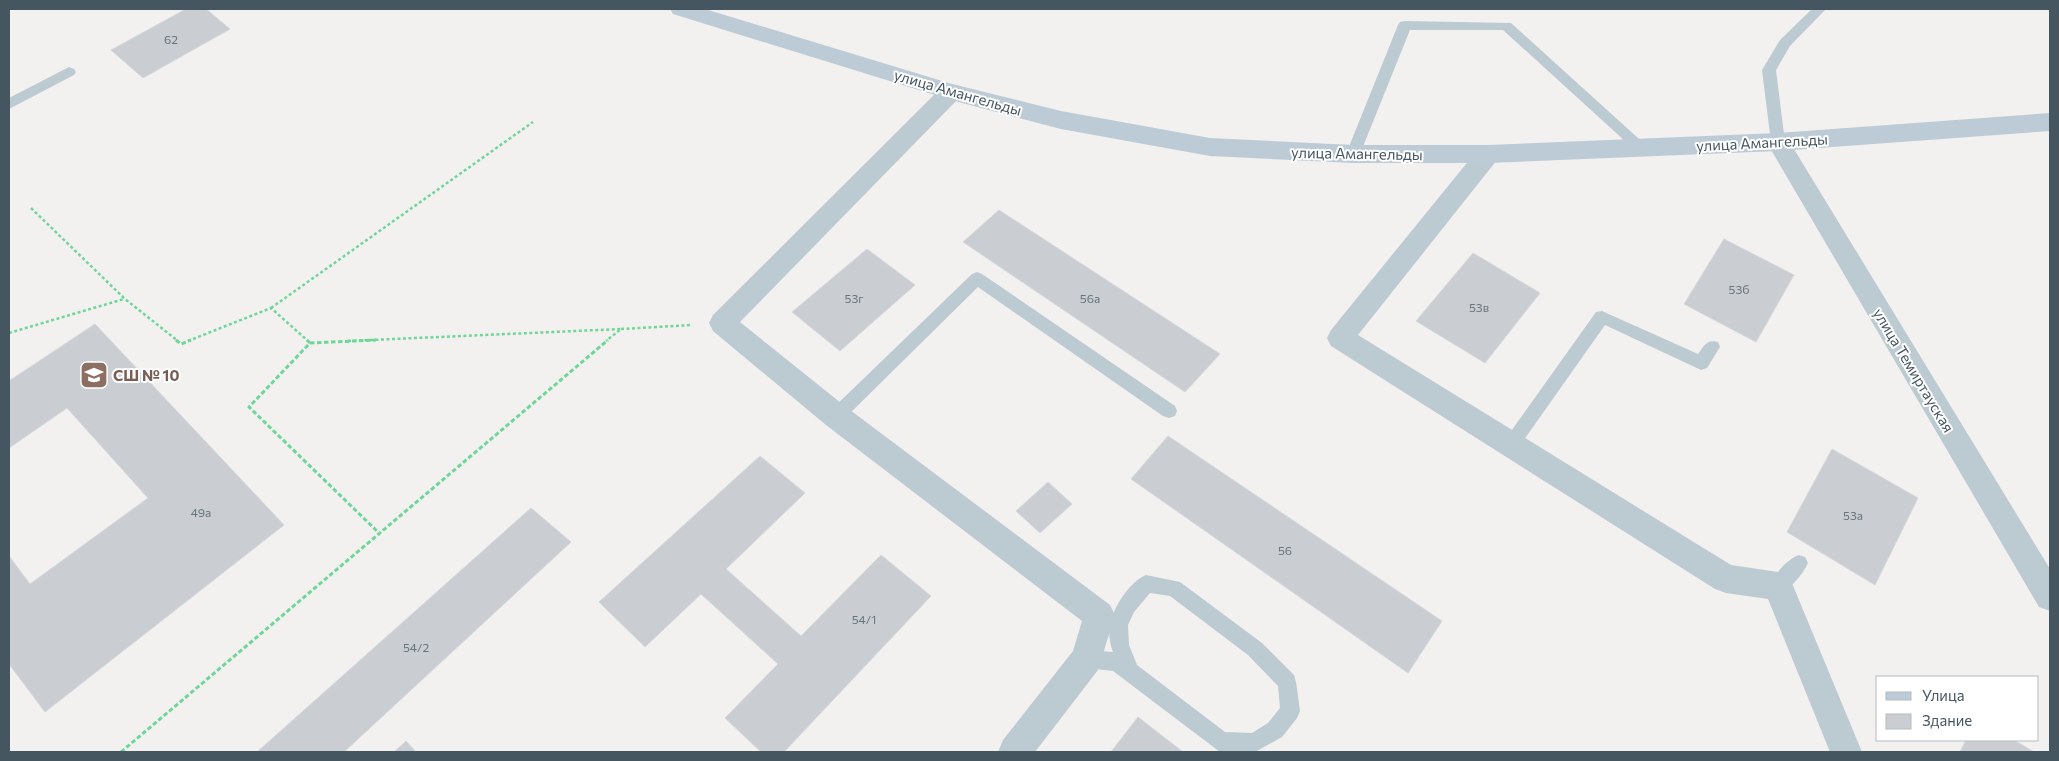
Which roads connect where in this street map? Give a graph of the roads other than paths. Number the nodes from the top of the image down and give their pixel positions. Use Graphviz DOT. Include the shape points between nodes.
graph roads {
  1 [pos="681,9"];
  2 [pos="1820,9"];
  3 [pos="69,72"];
  4 [pos="952,92"];
  5 [pos="9,104"];
  6 [pos="2050,122"];
  7 [pos="1778,142"];
  8 [pos="1642,148"];
  9 [pos="1353,154"];
  10 [pos="1488,154"];
  11 [pos="1712,347"];
  12 [pos="1169,411"];
  13 [pos="836,416"];
  14 [pos="1510,446"];
  15 [pos="1799,562"];
  16 [pos="1778,586"];
  17 [pos="2050,597"];
  18 [pos="1087,659"];
  19 [pos="1130,672"];
  20 [pos="1228,747"];
  21 [pos="1015,752"];
  22 [pos="1846,752"];
  1 -- 4 [label="street, улица Амангельды"];
  2 -- 7 [label="lane" via="1785,43 1769,70"];
  3 -- 5 [label="lane"];
  4 -- 9 [label="street, улица Амангельды" via="1061,120 1210,147"];
  4 -- 13 [label="street" via="722,323"];
  6 -- 7 [label="street, улица Амангельды"];
  7 -- 8 [label="street, улица Амангельды"];
  7 -- 17 [label="street, улица Темиртауская"];
  8 -- 9 [label="lane" via="1506,26 1405,24"];
  8 -- 10 [label="street, улица Амангельды"];
  9 -- 10 [label="street, улица Амангельды"];
  10 -- 14 [label="street" via="1340,338"];
  11 -- 14 [label="lane" via="1701,363 1602,317"];
  12 -- 13 [label="lane" via="976,278"];
  13 -- 18 [label="street" via="1099,615"];
  14 -- 16 [label="street" via="1726,579"];
  15 -- 16 [label="lane"];
  16 -- 22 [label="street"];
  18 -- 19 [label="lane" via="1117,662"];
  18 -- 21 [label="street"];
  19 -- 20 [label="lane"];
  19 -- 20 [label="lane" via="1119,650 1118,625 1128,603 1146,584 1174,588 1256,649 1287,682 1290,711 1275,730 1254,743"];
}
